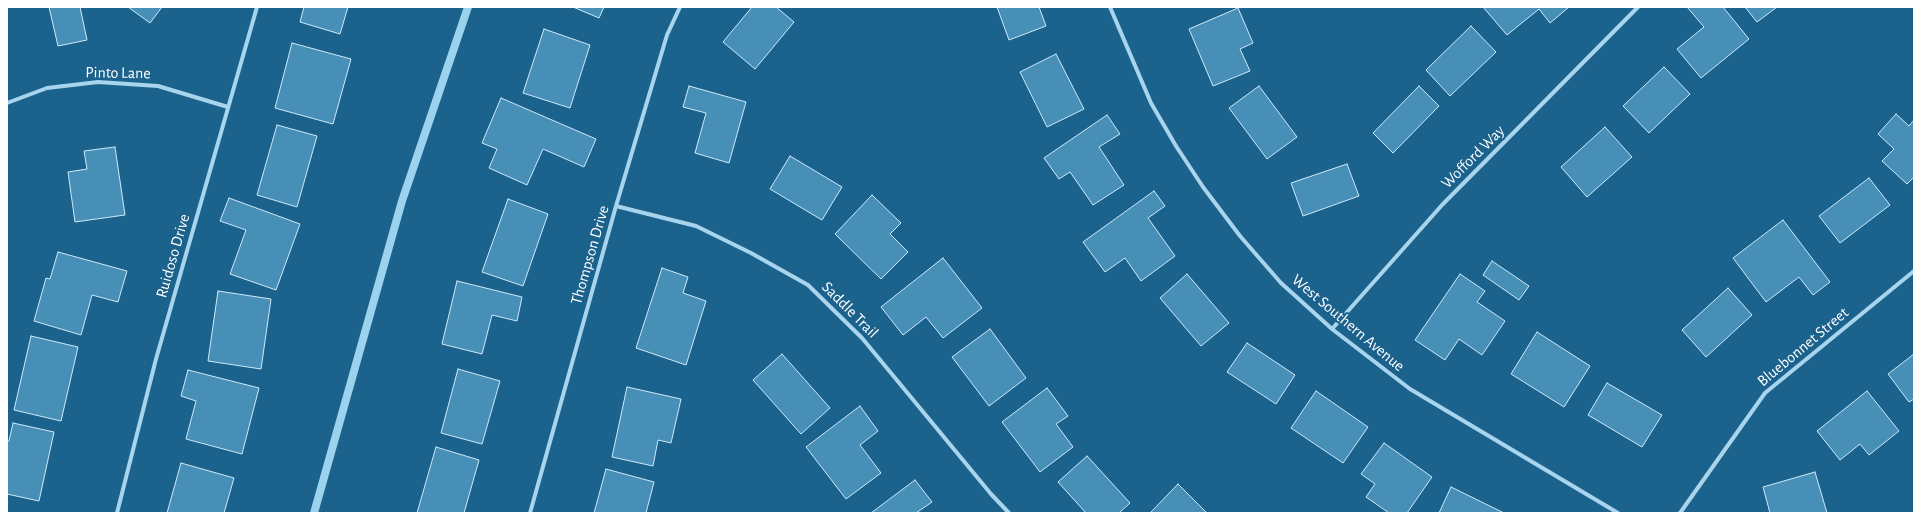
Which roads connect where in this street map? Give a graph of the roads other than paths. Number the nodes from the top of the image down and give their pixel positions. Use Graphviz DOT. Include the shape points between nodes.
graph roads {
  1 [pos="257,7"];
  2 [pos="680,7"];
  3 [pos="1110,7"];
  4 [pos="1638,7"];
  5 [pos="7,104"];
  6 [pos="228,107"];
  7 [pos="616,206"];
  8 [pos="1914,271"];
  9 [pos="1332,330"];
  10 [pos="117,513"];
  11 [pos="530,513"];
  12 [pos="1008,513"];
  13 [pos="1618,513"];
  14 [pos="1680,513"];
  1 -- 6 [label="street, Ruidoso Drive"];
  2 -- 7 [label="street, Thompson Drive" via="667,35"];
  3 -- 9 [label="street, West Southern Avenue" via="1151,103 1203,187 1240,236 1281,283"];
  4 -- 9 [label="street, Wofford Way" via="1442,205"];
  5 -- 6 [label="street, Pinto Lane" via="46,88 98,82 158,86"];
  6 -- 10 [label="street, Ruidoso Drive" via="156,359"];
  7 -- 11 [label="street, Thompson Drive"];
  7 -- 12 [label="street, Saddle Trail" via="696,226 808,285 862,338"];
  8 -- 14 [label="street, Bluebonnet Street" via="1765,393"];
  9 -- 13 [label="street, West Southern Avenue" via="1410,389"];
}
